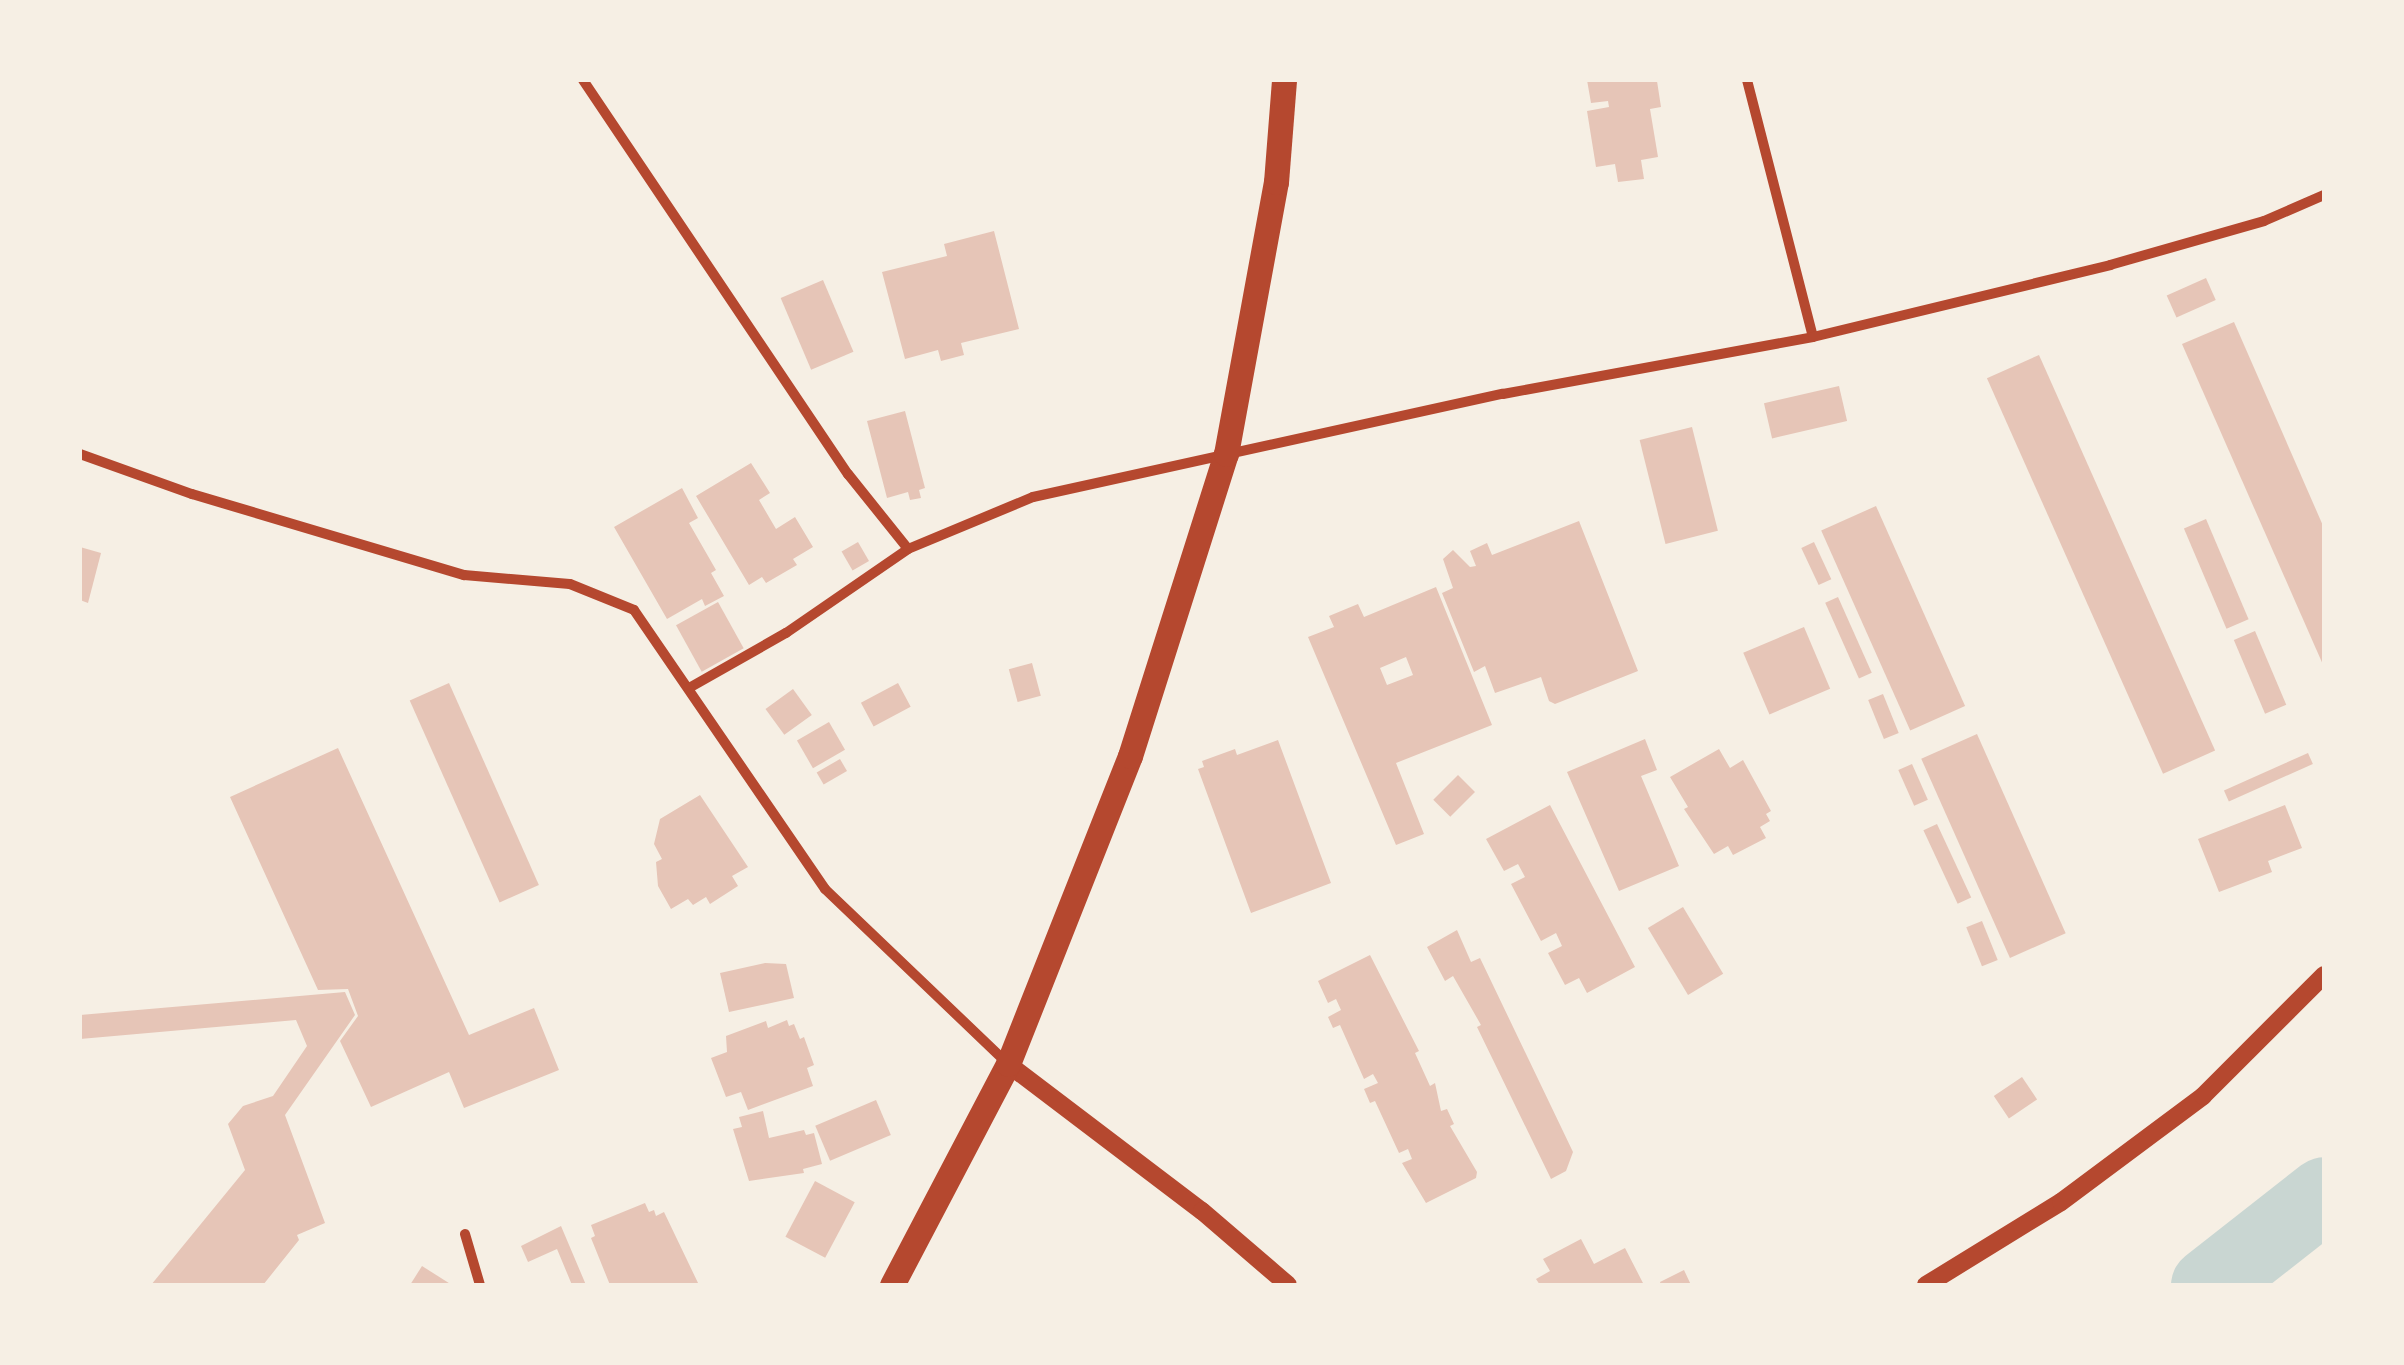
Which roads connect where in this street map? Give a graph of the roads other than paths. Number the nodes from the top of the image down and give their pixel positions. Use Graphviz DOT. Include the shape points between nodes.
graph roads {
  1 [pos="583,80"];
  2 [pos="1284,80"];
  3 [pos="1747,80"];
  4 [pos="2324,195"];
  5 [pos="1813,337"];
  6 [pos="80,454"];
  7 [pos="1226,454"];
  8 [pos="908,549"];
  9 [pos="689,688"];
  10 [pos="2324,974"];
  11 [pos="1008,1064"];
  12 [pos="464,1234"];
  13 [pos="480,1285"];
  14 [pos="892,1285"];
  15 [pos="1288,1285"];
  16 [pos="1926,1285"];
  1 -- 8 [label="street" via="848,474"];
  2 -- 7 [label="main road" via="1276,182"];
  3 -- 5 [label="street"];
  4 -- 5 [label="street" via="2264,222 2110,265"];
  5 -- 7 [label="street"];
  6 -- 9 [label="street" via="464,574 570,584 634,610"];
  7 -- 8 [label="street" via="1033,497"];
  7 -- 11 [label="main road" via="1130,756"];
  8 -- 9 [label="street" via="786,633"];
  9 -- 11 [label="street" via="825,888"];
  10 -- 16 [label="street" via="2204,1096 2061,1202"];
  11 -- 14 [label="main road"];
  11 -- 15 [label="street"];
  12 -- 13 [label="street"];
}
